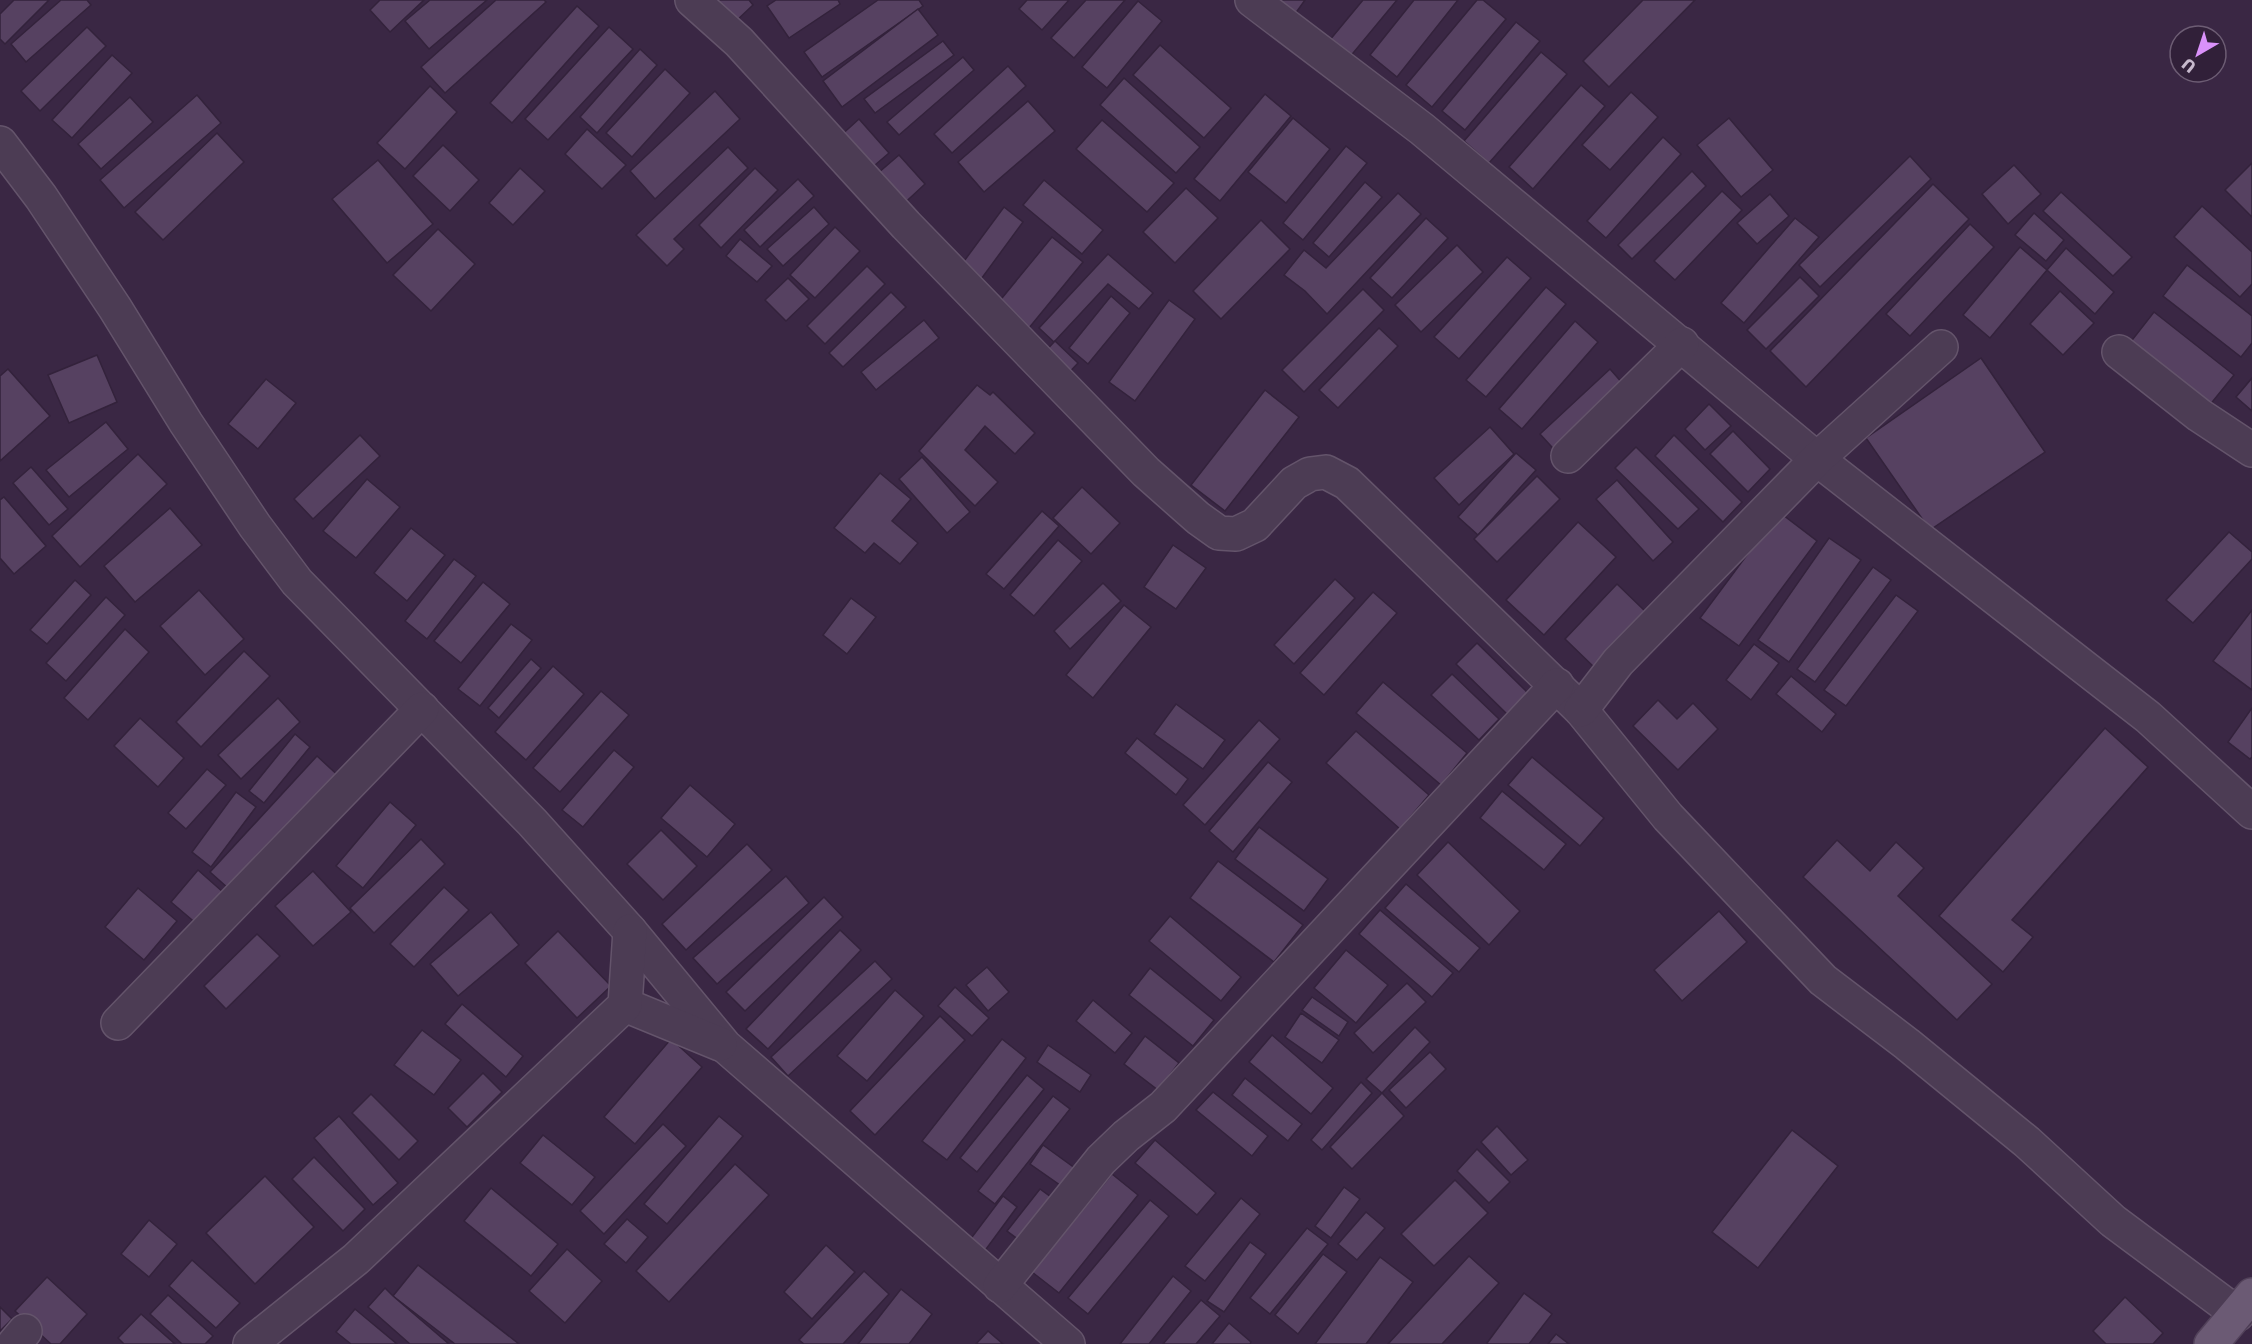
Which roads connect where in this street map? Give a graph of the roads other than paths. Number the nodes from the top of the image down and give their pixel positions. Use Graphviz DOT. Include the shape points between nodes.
graph roads {
  1 [pos="692,0"];
  2 [pos="1252,0"];
  3 [pos="0,143"];
  4 [pos="1682,344"];
  5 [pos="1941,347"];
  6 [pos="2119,352"];
  7 [pos="2252,450"];
  8 [pos="1568,456"];
  9 [pos="1817,459"];
  10 [pos="1557,685"];
  11 [pos="423,709"];
  12 [pos="1581,710"];
  13 [pos="2252,812"];
  14 [pos="630,931"];
  15 [pos="625,1005"];
  16 [pos="118,1023"];
  17 [pos="725,1046"];
  18 [pos="1000,1286"];
  19 [pos="2245,1304"];
  20 [pos="250,1344"];
  21 [pos="1068,1344"];
  22 [pos="2211,1344"];
  1 -- 10 [label="street" via="739,42 906,225 1146,472 1198,518 1219,533 1236,534 1255,525 1294,483 1310,474 1326,472 1347,483 1385,518"];
  2 -- 4 [label="street" via="1422,129"];
  3 -- 11 [label="street" via="116,308 255,526 297,582"];
  4 -- 8 [label="street"];
  4 -- 9 [label="street"];
  5 -- 9 [label="street"];
  6 -- 7 [label="street" via="2199,416"];
  9 -- 12 [label="street" via="1618,662"];
  9 -- 13 [label="street" via="2148,717"];
  10 -- 12 [label="street"];
  10 -- 18 [label="street" via="1163,1107 1101,1160"];
  11 -- 14 [label="street"];
  11 -- 16 [label="street"];
  12 -- 19 [label="street" via="1668,817 1823,980 2027,1142 2113,1221"];
  14 -- 15 [label="street"];
  14 -- 17 [label="street"];
  15 -- 17 [label="street"];
  15 -- 20 [label="street" via="356,1259"];
  17 -- 18 [label="street"];
  18 -- 21 [label="street"];
  19 -- 22 [label="main road"];
}
